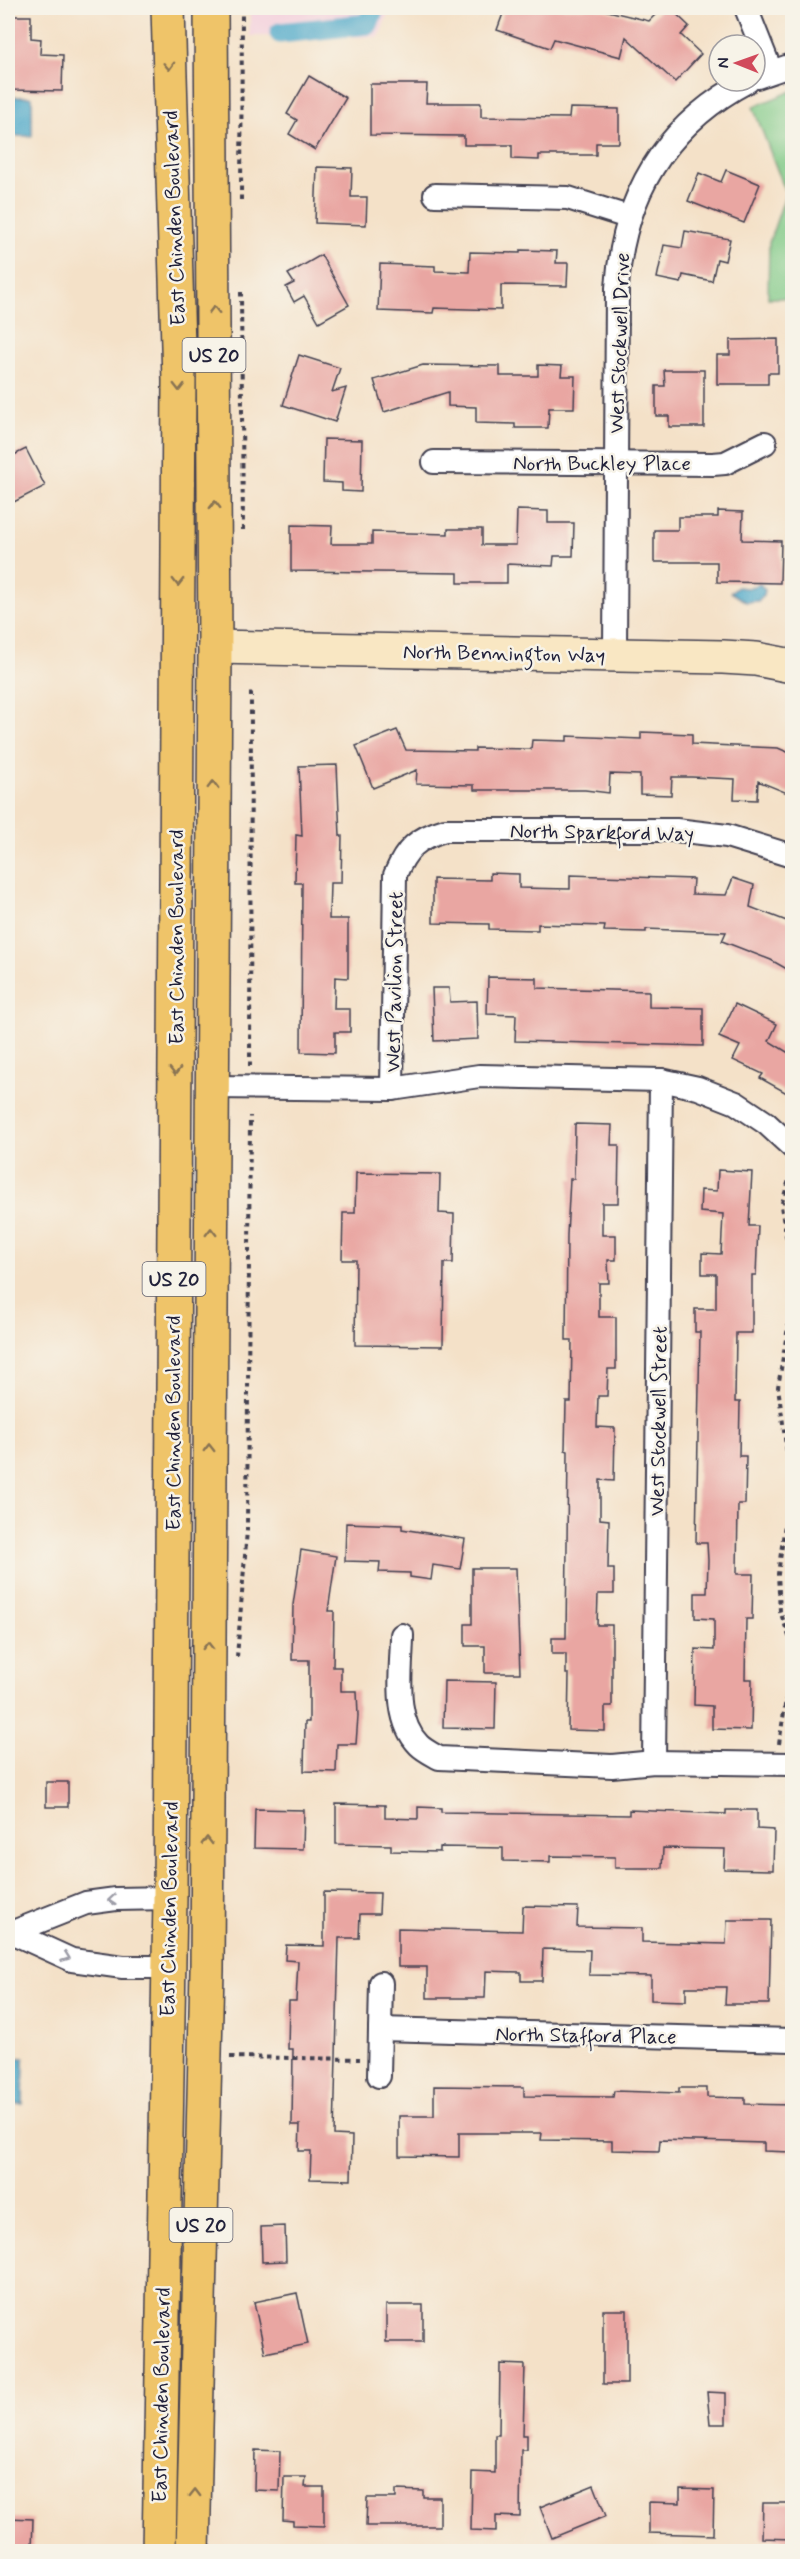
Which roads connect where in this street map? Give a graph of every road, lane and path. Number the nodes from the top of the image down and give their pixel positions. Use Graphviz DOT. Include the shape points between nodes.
graph roads {
  1 [pos="168,8"];
  2 [pos="211,8"];
  3 [pos="242,8"];
  4 [pos="746,8"];
  5 [pos="773,71"];
  6 [pos="728,93"];
  7 [pos="435,195"];
  8 [pos="241,210"];
  9 [pos="628,217"];
  10 [pos="241,290"];
  11 [pos="765,443"];
  12 [pos="434,462"];
  13 [pos="616,464"];
  14 [pos="243,542"];
  15 [pos="215,647"];
  16 [pos="615,655"];
  17 [pos="792,666"];
  18 [pos="177,680"];
  19 [pos="251,691"];
  20 [pos="412,843"];
  21 [pos="792,856"];
  22 [pos="250,1066"];
  23 [pos="661,1080"];
  24 [pos="211,1088"];
  25 [pos="393,1089"];
  26 [pos="792,1147"];
  27 [pos="791,1173"];
  28 [pos="792,1272"];
  29 [pos="792,1303"];
  30 [pos="402,1635"];
  31 [pos="791,1639"];
  32 [pos="785,1758"];
  33 [pos="654,1762"];
  34 [pos="170,1898"];
  35 [pos="10,1934"];
  36 [pos="169,1967"];
  37 [pos="381,1983"];
  38 [pos="380,2030"];
  39 [pos="792,2040"];
  40 [pos="205,2057"];
  41 [pos="380,2067"];
  42 [pos="199,2300"];
  43 [pos="159,2552"];
  44 [pos="193,2552"];
  1 -- 18 [label="main road, East Chinden Boulevard / US 20, one-way" via="180,381"];
  15 -- 2 [label="main road, East Chinden Boulevard / US 20, one-way"];
  3 -- 8 [label="path"];
  4 -- 5 [label="street"];
  6 -- 9 [label="street, West Stockwell Drive" via="675,136 647,175"];
  7 -- 9 [label="street" via="556,197"];
  9 -- 13 [label="street, West Stockwell Drive" via="617,288"];
  10 -- 14 [label="path"];
  11 -- 13 [label="street, North Buckley Place" via="713,464"];
  12 -- 13 [label="street, North Buckley Place"];
  13 -- 16 [label="street, West Stockwell Drive"];
  15 -- 16 [label="street, North Bennington Way"];
  24 -- 15 [label="main road, East Chinden Boulevard / US 20, one-way"];
  16 -- 17 [label="street, North Bennington Way" via="756,659"];
  18 -- 24 [label="main road" via="192,753 191,1040"];
  18 -- 34 [label="main road, East Chinden Boulevard / US 20, one-way"];
  19 -- 22 [label="path"];
  20 -- 21 [label="street, North Sparkford Way" via="445,830 676,830 727,836"];
  20 -- 25 [label="street, West Pavilion Street" via="395,875"];
  23 -- 25 [label="street" via="479,1076"];
  23 -- 26 [label="street" via="698,1088 736,1103"];
  23 -- 33 [label="street, West Stockwell Street"];
  24 -- 25 [label="street"];
  40 -- 24 [label="main road, East Chinden Boulevard / US 20, one-way"];
  27 -- 28 [label="path" via="781,1206"];
  29 -- 31 [label="path" via="778,1387 791,1482 778,1574 780,1611"];
  30 -- 33 [label="street" via="401,1702 405,1726 419,1746 438,1758 591,1765"];
  31 -- 32 [label="path"];
  32 -- 33 [label="street"];
  34 -- 35 [label="street, one-way" via="86,1903"];
  34 -- 36 [label="main road, East Chinden Boulevard / US 20"];
  34 -- 42 [label="main road" via="189,1945 184,2232"];
  35 -- 36 [label="street, one-way" via="72,1960 123,1967"];
  36 -- 43 [label="main road, East Chinden Boulevard / US 20"];
  37 -- 38 [label="street"];
  38 -- 39 [label="street, North Stafford Place"];
  38 -- 41 [label="street"];
  40 -- 41 [label="path"];
  40 -- 42 [label="main road, East Chinden Boulevard / US 20"];
  44 -- 42 [label="main road, East Chinden Boulevard / US 20, one-way"];
}
